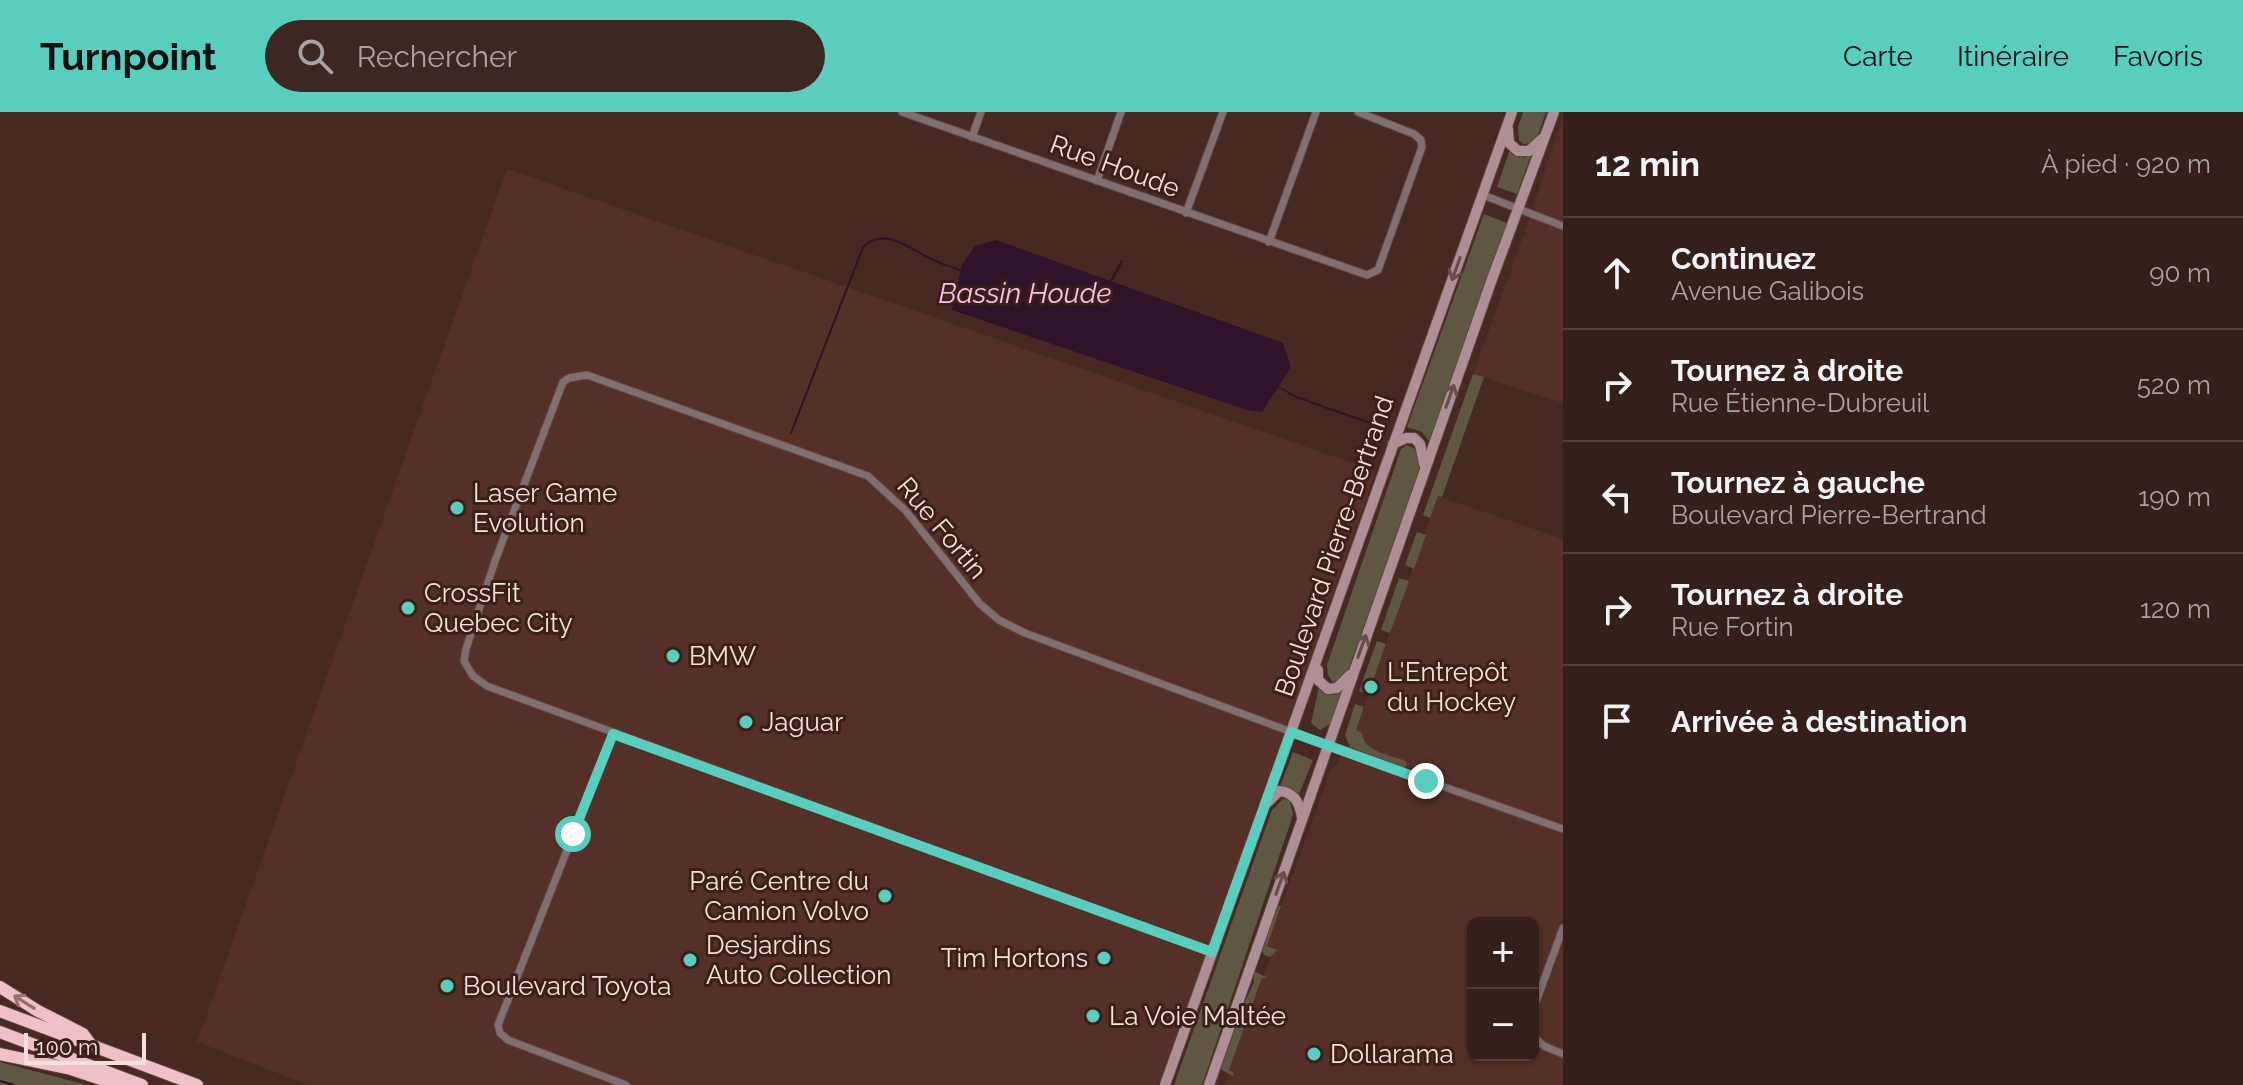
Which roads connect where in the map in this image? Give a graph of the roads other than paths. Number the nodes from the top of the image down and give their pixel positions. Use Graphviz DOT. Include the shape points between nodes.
graph roads {
  1 [pos="902,112"];
  2 [pos="981,112"];
  3 [pos="1121,112"];
  4 [pos="1223,112"];
  5 [pos="1316,112"];
  6 [pos="1358,112"];
  7 [pos="1554,112"];
  8 [pos="1510,118"];
  9 [pos="972,137"];
  10 [pos="1545,137"];
  11 [pos="1097,181"];
  12 [pos="1483,195"];
  13 [pos="1518,210"];
  14 [pos="1186,213"];
  15 [pos="1563,226"];
  16 [pos="1269,242"];
  17 [pos="1393,444"];
  18 [pos="1424,470"];
  19 [pos="1318,660"];
  20 [pos="1353,671"];
  21 [pos="1291,732"];
  22 [pos="613,734"];
  23 [pos="1329,746"];
  24 [pos="1265,805"];
  25 [pos="1302,820"];
  26 [pos="1563,829"];
  27 [pos="1563,928"];
  28 [pos="1212,952"];
  29 [pos="0,987"];
  30 [pos="1539,994"];
  31 [pos="0,1011"];
  32 [pos="0,1032"];
  33 [pos="1539,1041"];
  34 [pos="93,1047"];
  35 [pos="0,1054"];
  36 [pos="1563,1054"];
  37 [pos="119,1085"];
  38 [pos="142,1085"];
  39 [pos="197,1085"];
  40 [pos="626,1085"];
  41 [pos="1165,1085"];
  42 [pos="1209,1085"];
  1 -- 9 [label="street, Rue Houde"];
  2 -- 9 [label="street"];
  3 -- 11 [label="street"];
  4 -- 14 [label="street"];
  5 -- 16 [label="street"];
  6 -- 16 [label="street, Rue Houde" via="1414,134 1422,147 1378,270 1362,275"];
  7 -- 10 [label="main road"];
  8 -- 10 [label="main road" via="1508,141 1518,151 1529,151"];
  8 -- 12 [label="main road, Boulevard Pierre-Bertrand"];
  9 -- 11 [label="street, Rue Houde"];
  10 -- 13 [label="main road"];
  11 -- 14 [label="street, Rue Houde"];
  12 -- 13 [label="street"];
  12 -- 17 [label="main road, Boulevard Pierre-Bertrand, one-way"];
  13 -- 15 [label="street"];
  18 -- 13 [label="main road, one-way"];
  14 -- 16 [label="street, Rue Houde"];
  17 -- 18 [label="main road" via="1414,438"];
  17 -- 19 [label="main road, Boulevard Pierre-Bertrand"];
  20 -- 18 [label="main road, one-way"];
  19 -- 20 [label="main road" via="1318,680 1327,689 1339,687"];
  19 -- 21 [label="main road, Boulevard Pierre-Bertrand"];
  20 -- 23 [label="main road"];
  21 -- 22 [label="street, Rue Fortin" via="999,620 980,604 906,511 868,476 587,375 563,382 495,561 464,661 487,686"];
  21 -- 23 [label="street, Rue Fortin"];
  21 -- 24 [label="main road, Boulevard Pierre-Bertrand"];
  22 -- 28 [label="street"];
  22 -- 40 [label="street" via="498,1025 508,1040"];
  23 -- 25 [label="main road"];
  23 -- 26 [label="street, Rue Fortin"];
  24 -- 25 [label="main road" via="1280,791 1289,793"];
  24 -- 28 [label="main road, Boulevard Pierre-Bertrand"];
  42 -- 25 [label="main road, one-way"];
  27 -- 30 [label="street"];
  28 -- 41 [label="main road, Boulevard Pierre-Bertrand"];
  34 -- 29 [label="highway, one-way" via="83,1034"];
  31 -- 34 [label="highway"];
  32 -- 38 [label="highway"];
  33 -- 36 [label="street"];
  34 -- 39 [label="highway"];
  35 -- 37 [label="highway"];
}
